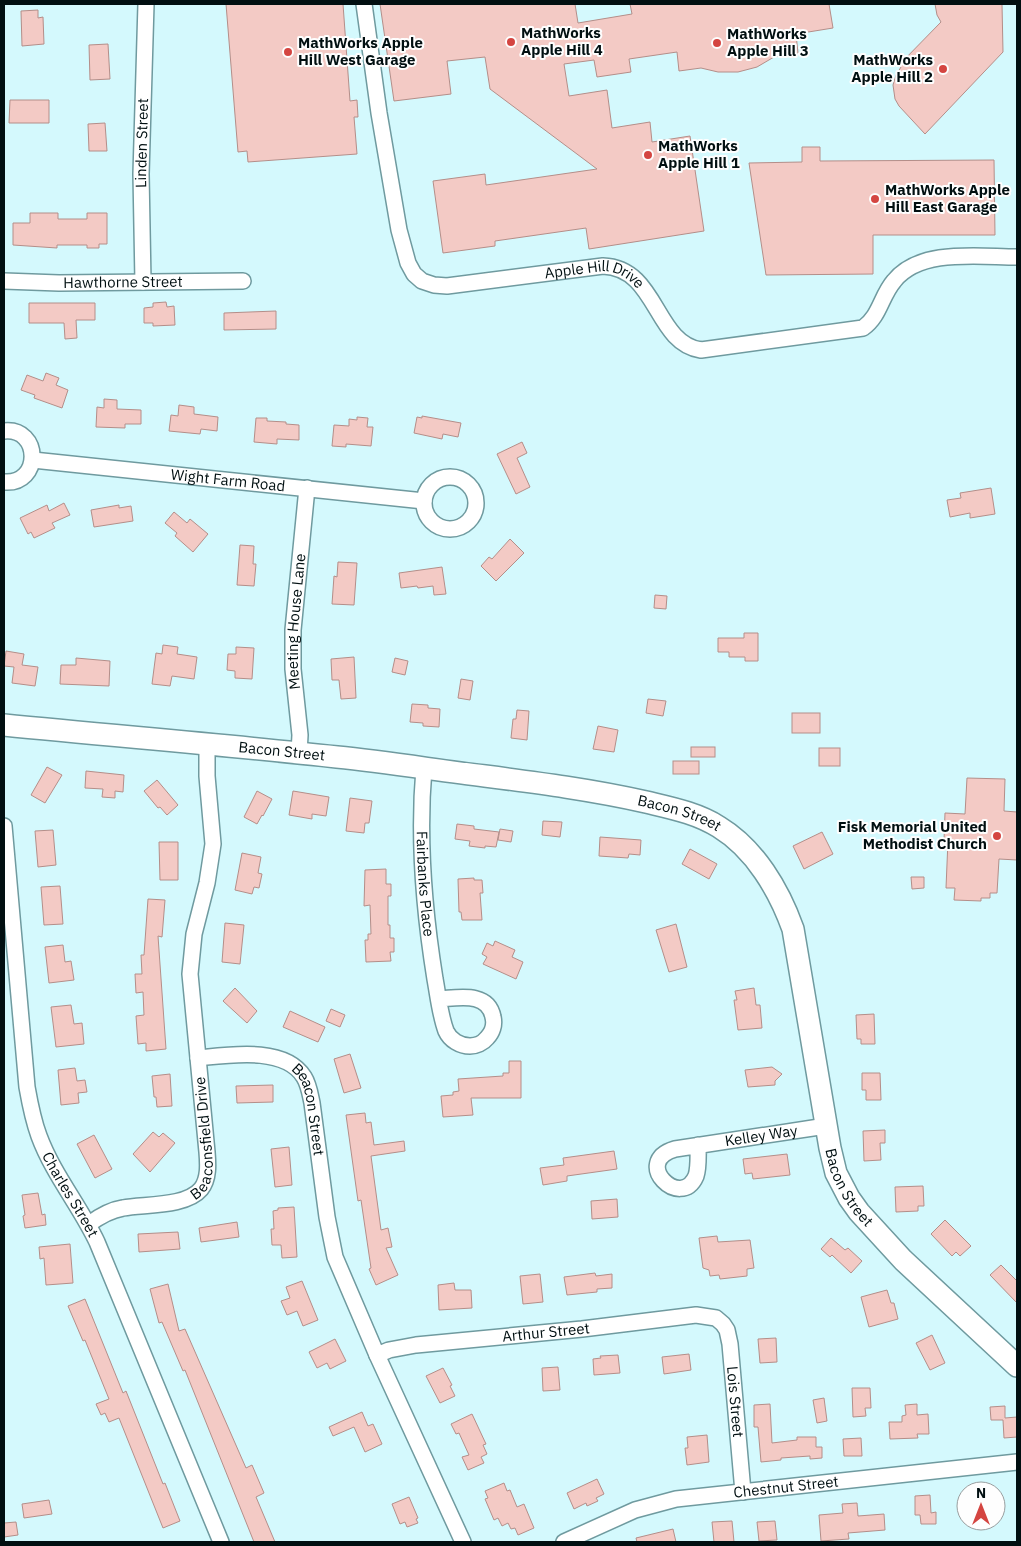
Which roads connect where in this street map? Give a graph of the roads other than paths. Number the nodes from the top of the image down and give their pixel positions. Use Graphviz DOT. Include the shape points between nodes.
graph roads {
  1 [pos="146,4"];
  2 [pos="364,4"];
  3 [pos="1017,257"];
  4 [pos="243,281"];
  5 [pos="4,282"];
  6 [pos="143,282"];
  7 [pos="4,431"];
  8 [pos="32,460"];
  9 [pos="4,482"];
  10 [pos="307,488"];
  11 [pos="424,501"];
  12 [pos="4,725"];
  13 [pos="207,745"];
  14 [pos="299,753"];
  15 [pos="424,768"];
  16 [pos="4,826"];
  17 [pos="439,999"];
  18 [pos="198,1058"];
  19 [pos="826,1126"];
  20 [pos="698,1145"];
  21 [pos="88,1224"];
  22 [pos="716,1318"];
  23 [pos="377,1355"];
  24 [pos="1017,1366"];
  25 [pos="1017,1462"];
  26 [pos="743,1492"];
  27 [pos="221,1542"];
  28 [pos="463,1542"];
  29 [pos="564,1542"];
  1 -- 6 [label="street, Linden Street" via="141,174"];
  2 -- 3 [label="street, Apple Hill Drive" via="399,230 408,263 422,281 434,285 462,285 612,266 629,273 637,281 683,343 701,350 863,328 876,316 893,281 911,266 935,258"];
  4 -- 6 [label="street, Hawthorne Street"];
  5 -- 6 [label="street, Hawthorne Street"];
  7 -- 8 [label="street" via="17,432 24,437 32,451"];
  8 -- 9 [label="street" via="25,475 18,480"];
  8 -- 10 [label="street, Wight Farm Road"];
  10 -- 11 [label="street, Wight Farm Road"];
  10 -- 14 [label="street, Meeting House Lane" via="293,630"];
  12 -- 13 [label="street, Bacon Street"];
  13 -- 14 [label="street, Bacon Street"];
  13 -- 18 [label="street" via="211,862 191,960"];
  14 -- 15 [label="street, Bacon Street"];
  15 -- 17 [label="street, Fairbanks Place" via="421,805 423,860"];
  15 -- 19 [label="street, Bacon Street" via="622,796 688,813 732,836 758,864 779,895 793,929"];
  16 -- 21 [label="street, Charles Street" via="30,1104 47,1153"];
  18 -- 21 [label="street, Beaconsfield Drive" via="208,1166 206,1180 192,1196 124,1208"];
  18 -- 23 [label="street, Beacon Street" via="229,1055 276,1057 292,1064 304,1077 312,1103 327,1217 336,1257"];
  19 -- 20 [label="street, Kelley Way"];
  19 -- 24 [label="street, Bacon Street" via="836,1173 859,1212 903,1260"];
  21 -- 27 [label="street, Charles Street"];
  22 -- 23 [label="street, Arthur Street" via="696,1315 416,1345"];
  22 -- 26 [label="street, Lois Street" via="727,1330 730,1344"];
  23 -- 28 [label="street, Beacon Street"];
  25 -- 26 [label="street, Chestnut Street"];
  26 -- 29 [label="street, Chestnut Street" via="676,1498 647,1506"];
}
